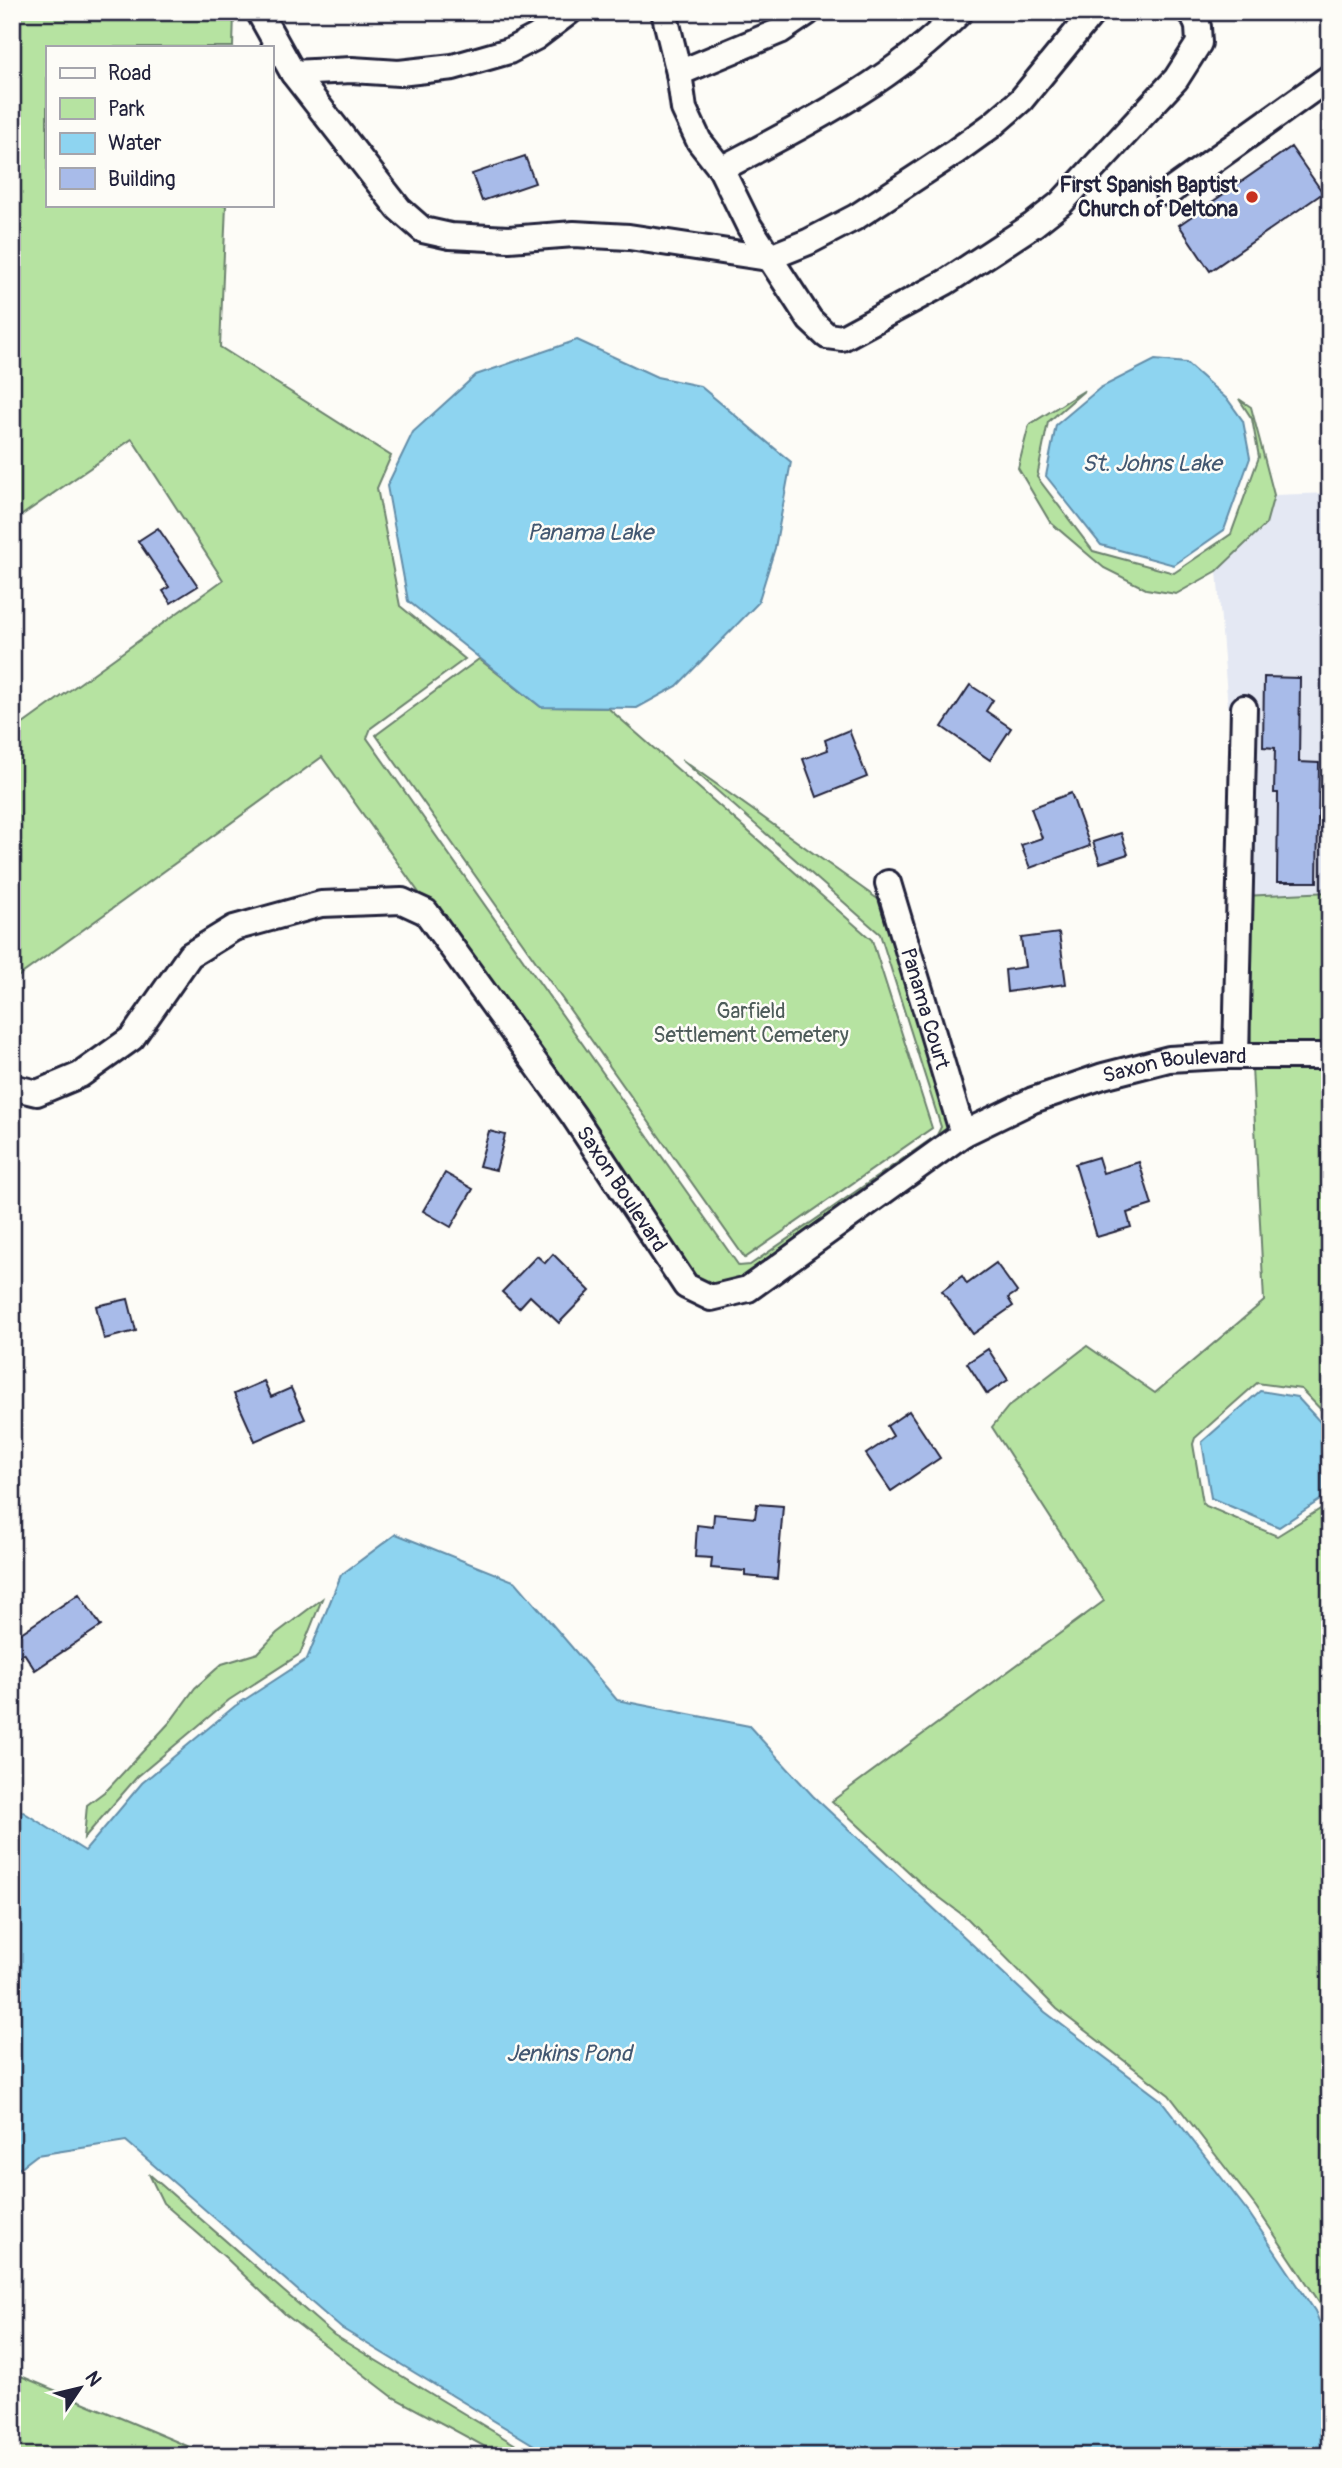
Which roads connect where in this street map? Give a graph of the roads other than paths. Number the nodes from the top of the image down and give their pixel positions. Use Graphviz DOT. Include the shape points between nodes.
graph roads {
  1 [pos="259,12"];
  2 [pos="569,12"];
  3 [pos="664,12"];
  4 [pos="808,12"];
  5 [pos="960,12"];
  6 [pos="1093,12"];
  7 [pos="1190,12"];
  8 [pos="293,73"];
  9 [pos="679,73"];
  10 [pos="1330,77"];
  11 [pos="721,169"];
  12 [pos="1168,193"];
  13 [pos="768,258"];
  14 [pos="1244,708"];
  15 [pos="888,883"];
  16 [pos="1236,1056"];
  17 [pos="1330,1056"];
  18 [pos="12,1087"];
  19 [pos="963,1134"];
  1 -- 8 [label="street"];
  2 -- 8 [label="street" via="509,51 453,67 399,73"];
  3 -- 9 [label="street"];
  4 -- 9 [label="street" via="780,31"];
  5 -- 11 [label="street" via="925,45 844,104"];
  6 -- 13 [label="street" via="1021,100 982,132 856,217"];
  7 -- 13 [label="street" via="1198,27 1199,43 1176,79 1105,158 1033,225 946,282 842,338 827,336 810,320"];
  8 -- 13 [label="street" via="399,209 423,230 509,239 574,234 629,237"];
  9 -- 11 [label="street" via="684,109 699,141"];
  10 -- 12 [label="street"];
  11 -- 13 [label="street"];
  14 -- 16 [label="street"];
  15 -- 19 [label="street, Panama Court"];
  16 -- 17 [label="street, Saxon Boulevard"];
  16 -- 19 [label="street, Saxon Boulevard" via="1169,1059 1103,1076 1033,1100"];
  18 -- 19 [label="street, Saxon Boulevard" via="37,1093 80,1075 132,1038 190,954 234,928 321,904 402,901 426,912 573,1115 686,1286 711,1298 748,1289"];
}
